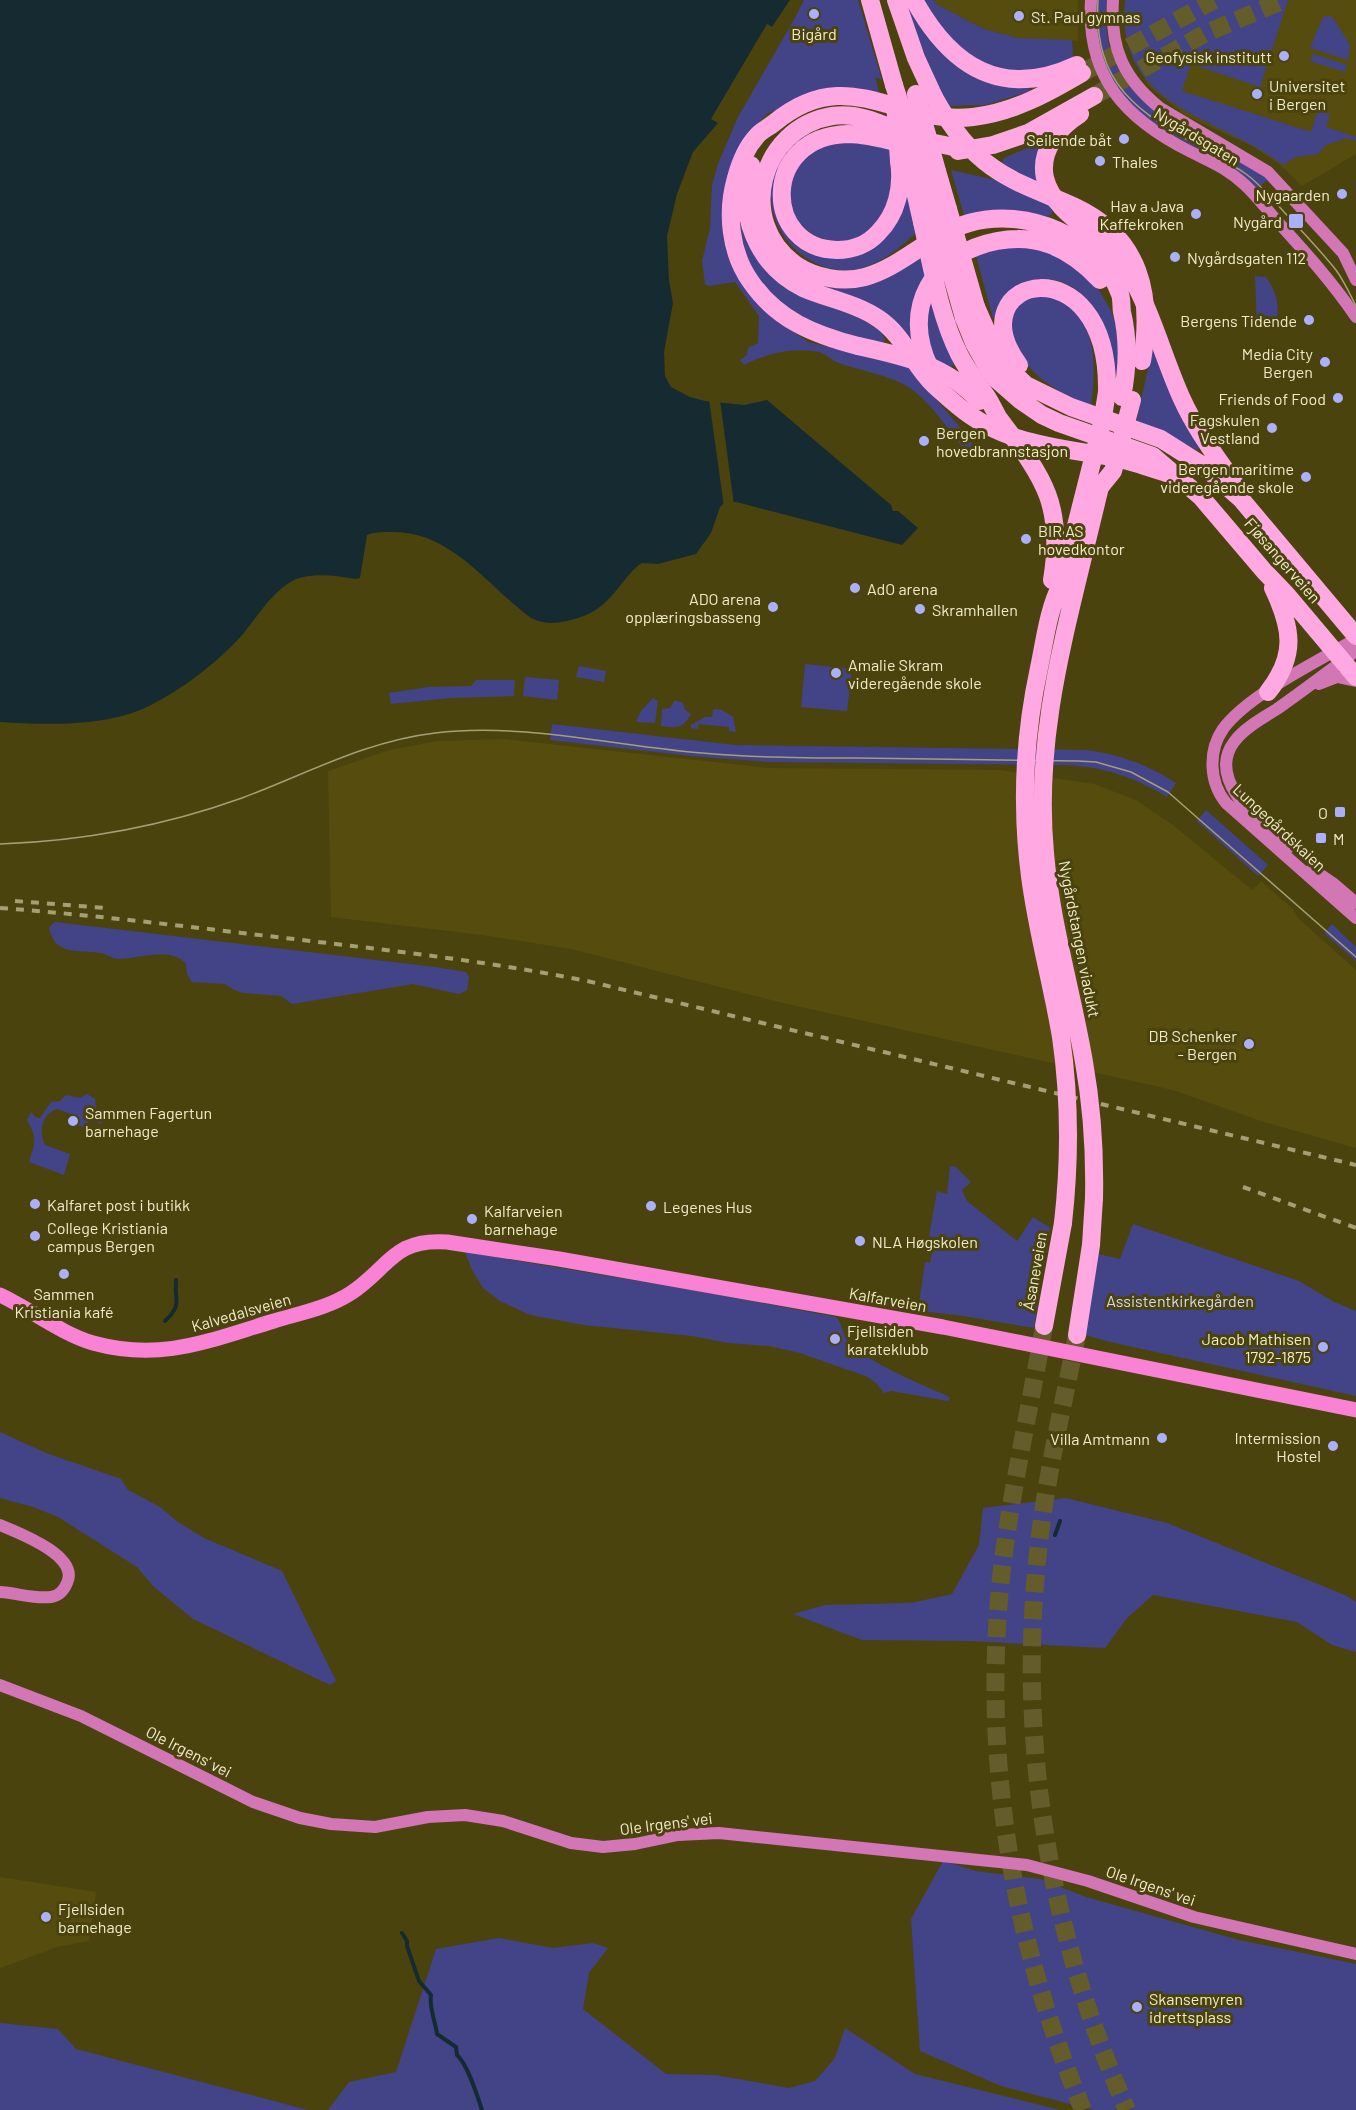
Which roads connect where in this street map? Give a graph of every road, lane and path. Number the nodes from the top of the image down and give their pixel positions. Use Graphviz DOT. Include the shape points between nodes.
graph roads {
  1 [pos="870,0"];
  2 [pos="889,0"];
  3 [pos="896,0"];
  4 [pos="914,0"];
  5 [pos="1091,0"];
  6 [pos="1113,0"];
  7 [pos="770,126"];
  8 [pos="962,150"];
  9 [pos="917,166"];
  10 [pos="935,216"];
  11 [pos="1355,273"];
  12 [pos="1356,285"];
  13 [pos="1336,288"];
  14 [pos="1122,310"];
  15 [pos="970,313"];
  16 [pos="1356,317"];
  17 [pos="1039,390"];
  18 [pos="944,393"];
  19 [pos="1120,396"];
  20 [pos="997,415"];
  21 [pos="1173,475"];
  22 [pos="1240,499"];
  23 [pos="1264,571"];
  24 [pos="1054,599"];
  25 [pos="1356,638"];
  26 [pos="1344,655"];
  27 [pos="1356,679"];
  28 [pos="1304,690"];
  29 [pos="1268,692"];
  30 [pos="1356,903"];
  31 [pos="1356,918"];
  32 [pos="411,1245"];
  33 [pos="0,1296"];
  34 [pos="1044,1326"];
  35 [pos="1077,1335"];
  36 [pos="1356,1410"];
  37 [pos="0,1525"];
  38 [pos="0,1592"];
  39 [pos="0,1685"];
  40 [pos="1356,1954"];
  1 -- 9 [label="highway, bridge"];
  2 -- 9 [label="highway, bridge" via="916,94"];
  3 -- 19 [label="highway, bridge" via="916,58 956,133 983,161 1107,228 1136,266 1146,318 1142,361"];
  4 -- 7 [label="highway" via="945,45 963,61 987,73 1014,79 1041,78 1080,69 1023,105 988,115 940,118 837,95 803,104"];
  5 -- 13 [label="main road, Nygårdsgaten" via="1090,28 1098,65 1126,109 1146,126 1218,164 1244,184"];
  6 -- 11 [label="main road, Nygårdsgaten" via="1117,50 1132,81 1144,95 1268,172 1343,253"];
  7 -- 18 [label="highway" via="750,166 746,192 750,227 761,251 780,272 801,286 882,321 934,386"];
  7 -- 20 [label="highway, bridge" via="756,136 746,151 734,186 730,218 739,258 758,291 789,320 820,335 938,369"];
  8 -- 9 [label="highway" via="935,152 848,134 814,142 796,155 785,171 782,201 788,220 805,240 822,248 844,250 865,244 884,227 895,207 900,181"];
  8 -- 14 [label="highway" via="921,140 861,117 832,116 805,125 776,151 765,175 762,197 770,233 788,259 808,272 831,279 856,279 879,272 952,229 985,219 1027,220 1058,230 1093,255 1116,286"];
  8 -- 22 [label="highway" via="1028,133 1096,100 1054,138 1045,160 1049,188 1060,205 1112,251 1129,274 1188,412 1234,483"];
  9 -- 10 [label="highway"];
  10 -- 15 [label="highway, bridge"];
  10 -- 20 [label="highway, bridge" via="937,291 965,366"];
  11 -- 13 [label="main road, Nygårdsgaten" via="1341,278"];
  12 -- 13 [label="main road"];
  13 -- 16 [label="main road"];
  14 -- 18 [label="highway" via="1086,265 1047,244 1003,240 961,253 932,280 918,318 920,343"];
  14 -- 19 [label="highway" via="1128,348"];
  15 -- 17 [label="highway" via="1002,360 1026,385"];
  15 -- 21 [label="highway, Fjøsangerveien" via="974,343 988,368 1020,400 1059,423 1153,456"];
  17 -- 19 [label="highway" via="1011,353 1002,329 1005,311 1014,299 1040,287 1070,296 1090,317"];
  17 -- 22 [label="highway" via="1071,407 1176,447"];
  18 -- 21 [label="highway" via="983,424 1008,436"];
  19 -- 24 [label="highway, bridge" via="1102,423 1061,585"];
  19 -- 35 [label="highway, Nygårdstangen viadukt, bridge" via="1052,690 1044,749 1045,854 1052,909 1082,1051 1095,1183 1091,1245"];
  20 -- 24 [label="highway, bridge" via="1032,463 1048,495 1055,530"];
  21 -- 23 [label="highway, Fjøsangerveien" via="1212,508"];
  22 -- 25 [label="highway, Fjøsangerveien"];
  23 -- 26 [label="highway, Fjøsangerveien"];
  23 -- 29 [label="highway" via="1283,608 1288,636 1284,668"];
  24 -- 34 [label="highway, Åsaneveien, bridge" via="1030,718 1025,800 1032,888 1067,1092 1068,1159 1062,1223"];
  25 -- 26 [label="main road, Lungegårdskaien"];
  26 -- 27 [label="highway, Fjøsangerveien"];
  26 -- 28 [label="main road, Lungegårdskaien"];
  26 -- 29 [label="main road, Lungegårdskaien"];
  27 -- 28 [label="main road" via="1337,677"];
  28 -- 30 [label="main road, Lungegårdskaien" via="1235,741 1228,754 1228,773 1240,801 1260,822"];
  29 -- 31 [label="main road, Lungegårdskaien" via="1233,718 1218,737 1212,763 1217,790"];
  32 -- 33 [label="main road, Kalvedalsveien" via="397,1252 360,1287 326,1306 205,1343 168,1349 131,1351 92,1343"];
  32 -- 36 [label="main road, Kalfarveien" via="430,1241 463,1244 769,1296"];
  37 -- 38 [label="main road" via="56,1554 66,1566 69,1579 64,1590 52,1597"];
  39 -- 40 [label="main road, Ole Irgens' vei" via="81,1716 253,1802 300,1818 375,1827 465,1815 503,1821 571,1843 603,1847 719,1833 1027,1865 1194,1917"];
}
